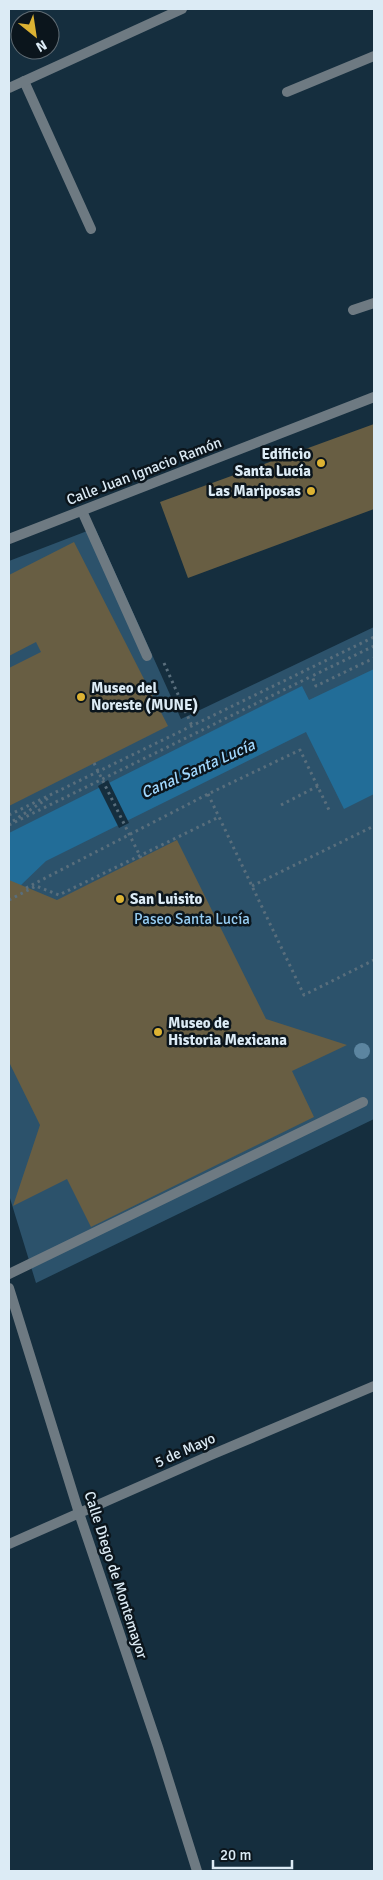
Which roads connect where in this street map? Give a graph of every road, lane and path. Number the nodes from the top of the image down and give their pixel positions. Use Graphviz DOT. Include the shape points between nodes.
graph roads {
  1 [pos="182,9"];
  2 [pos="374,56"];
  3 [pos="24,81"];
  4 [pos="9,88"];
  5 [pos="287,92"];
  6 [pos="91,229"];
  7 [pos="374,303"];
  8 [pos="353,310"];
  9 [pos="374,397"];
  10 [pos="82,512"];
  11 [pos="9,539"];
  12 [pos="374,637"];
  13 [pos="374,646"];
  14 [pos="147,656"];
  15 [pos="374,658"];
  16 [pos="312,676"];
  17 [pos="94,763"];
  18 [pos="318,786"];
  19 [pos="65,788"];
  20 [pos="208,794"];
  21 [pos="281,805"];
  22 [pos="330,812"];
  23 [pos="9,815"];
  24 [pos="220,818"];
  25 [pos="9,824"];
  26 [pos="374,826"];
  27 [pos="141,858"];
  28 [pos="252,886"];
  29 [pos="27,889"];
  30 [pos="9,900"];
  31 [pos="374,960"];
  32 [pos="363,1102"];
  33 [pos="9,1274"];
  34 [pos="9,1288"];
  35 [pos="374,1386"];
  36 [pos="79,1514"];
  37 [pos="9,1544"];
  38 [pos="197,1871"];
  1 -- 3 [label="street"];
  2 -- 5 [label="street"];
  3 -- 4 [label="street"];
  3 -- 6 [label="street"];
  7 -- 8 [label="street"];
  9 -- 10 [label="street, Calle Juan Ignacio Ramón"];
  10 -- 11 [label="street, Calle Juan Ignacio Ramón"];
  10 -- 14 [label="street"];
  12 -- 19 [label="path"];
  13 -- 16 [label="path"];
  15 -- 16 [label="path" via="316,686"];
  16 -- 25 [label="path"];
  17 -- 27 [label="path, bridge"];
  18 -- 20 [label="path" via="300,750"];
  18 -- 21 [label="path"];
  18 -- 22 [label="path"];
  19 -- 23 [label="path"];
  19 -- 25 [label="path"];
  20 -- 24 [label="path"];
  20 -- 29 [label="path"];
  24 -- 28 [label="path"];
  24 -- 29 [label="path" via="59,895 36,886"];
  26 -- 28 [label="path"];
  28 -- 31 [label="path" via="304,995"];
  29 -- 30 [label="path"];
  32 -- 33 [label="street"];
  34 -- 36 [label="street, Calle Diego de Montemayor"];
  35 -- 36 [label="street, 5 de Mayo"];
  36 -- 37 [label="street, 5 de Mayo"];
  36 -- 38 [label="street, Calle Diego de Montemayor"];
}
